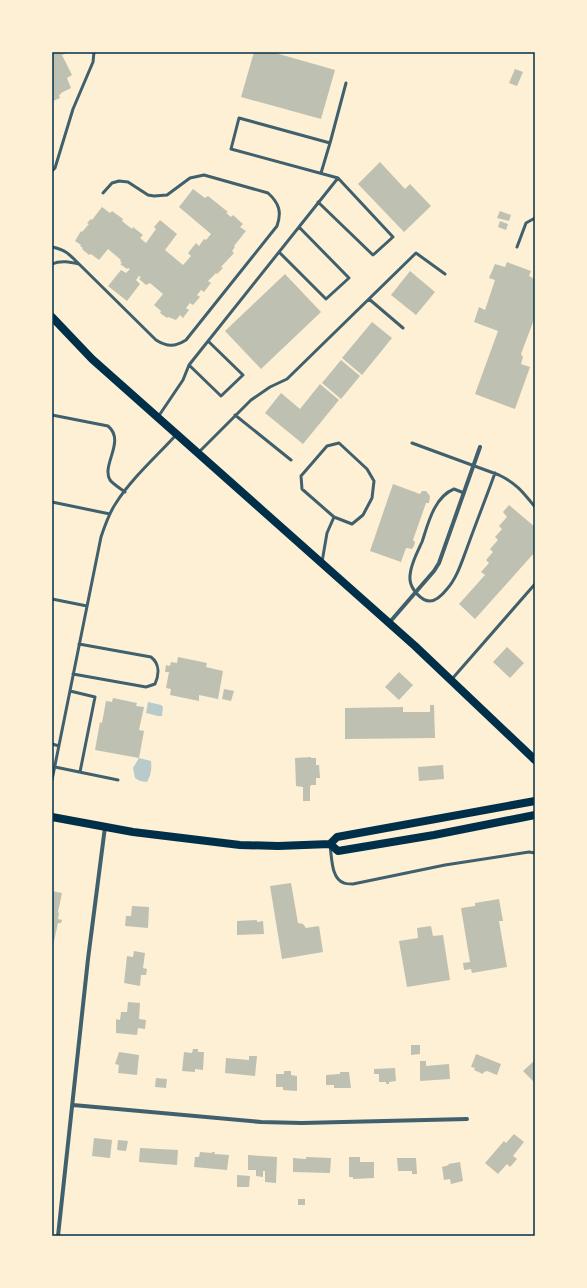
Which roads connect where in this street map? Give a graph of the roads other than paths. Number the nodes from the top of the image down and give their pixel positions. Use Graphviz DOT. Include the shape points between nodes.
graph roads {
  1 [pos="94,52"];
  2 [pos="346,83"];
  3 [pos="330,143"];
  4 [pos="52,171"];
  5 [pos="321,173"];
  6 [pos="338,178"];
  7 [pos="103,193"];
  8 [pos="318,202"];
  9 [pos="535,218"];
  10 [pos="299,227"];
  11 [pos="52,247"];
  12 [pos="517,247"];
  13 [pos="278,252"];
  14 [pos="52,264"];
  15 [pos="79,264"];
  16 [pos="445,274"];
  17 [pos="369,299"];
  18 [pos="52,317"];
  19 [pos="403,328"];
  20 [pos="208,341"];
  21 [pos="189,365"];
  22 [pos="52,415"];
  23 [pos="235,415"];
  24 [pos="158,417"];
  25 [pos="177,435"];
  26 [pos="412,443"];
  27 [pos="480,447"];
  28 [pos="198,453"];
  29 [pos="291,460"];
  30 [pos="474,466"];
  31 [pos="495,473"];
  32 [pos="125,492"];
  33 [pos="464,493"];
  34 [pos="52,502"];
  35 [pos="535,507"];
  36 [pos="110,514"];
  37 [pos="334,518"];
  38 [pos="321,563"];
  39 [pos="535,584"];
  40 [pos="415,592"];
  41 [pos="52,599"];
  42 [pos="87,606"];
  43 [pos="389,624"];
  44 [pos="80,644"];
  45 [pos="73,674"];
  46 [pos="451,681"];
  47 [pos="70,691"];
  48 [pos="52,744"];
  49 [pos="59,746"];
  50 [pos="535,760"];
  51 [pos="55,767"];
  52 [pos="80,772"];
  53 [pos="52,780"];
  54 [pos="118,780"];
  55 [pos="535,800"];
  56 [pos="535,815"];
  57 [pos="52,817"];
  58 [pos="105,827"];
  59 [pos="330,844"];
  60 [pos="535,853"];
  61 [pos="73,1105"];
  62 [pos="467,1119"];
  63 [pos="58,1236"];
  1 -- 4 [label="lane" via="93,62"];
  2 -- 3 [label="lane"];
  3 -- 5 [label="lane"];
  3 -- 5 [label="lane" via="239,118 231,149"];
  5 -- 6 [label="lane"];
  6 -- 8 [label="lane"];
  6 -- 8 [label="lane" via="393,237 373,255"];
  7 -- 15 [label="lane" via="112,183 120,181 128,182 148,195 167,195 190,178 204,175 268,193 279,206 279,219 277,226 186,340 174,345 168,346 156,340"];
  8 -- 10 [label="lane"];
  9 -- 12 [label="lane" via="526,223"];
  10 -- 13 [label="lane"];
  10 -- 13 [label="lane" via="349,278 326,299"];
  11 -- 15 [label="lane" via="67,252"];
  13 -- 20 [label="lane"];
  14 -- 15 [label="lane"];
  16 -- 17 [label="lane" via="416,253"];
  17 -- 19 [label="lane"];
  17 -- 23 [label="lane" via="287,379 251,400"];
  18 -- 24 [label="main road" via="92,359"];
  20 -- 21 [label="lane"];
  20 -- 21 [label="lane" via="243,375 221,396"];
  21 -- 24 [label="lane" via="183,380"];
  22 -- 32 [label="lane" via="108,426 113,431 115,438 108,473 110,480"];
  23 -- 28 [label="lane"];
  23 -- 29 [label="lane"];
  24 -- 25 [label="main road"];
  25 -- 28 [label="main road"];
  25 -- 32 [label="lane"];
  26 -- 30 [label="lane"];
  27 -- 30 [label="street"];
  28 -- 38 [label="main road"];
  30 -- 31 [label="lane"];
  30 -- 33 [label="street"];
  31 -- 35 [label="lane" via="520,488"];
  31 -- 40 [label="lane" via="457,572 448,588 440,597 430,601"];
  32 -- 36 [label="lane"];
  33 -- 40 [label="street" via="439,563"];
  33 -- 40 [label="lane" via="454,489 448,491 434,509 411,569 410,580"];
  34 -- 36 [label="lane"];
  36 -- 42 [label="lane" via="101,537"];
  37 -- 37 [label="lane" via="352,524 363,515 372,498 374,481 367,469 338,443 327,446 302,476 302,489"];
  37 -- 38 [label="lane" via="327,533"];
  38 -- 43 [label="main road"];
  39 -- 46 [label="lane"];
  40 -- 43 [label="street"];
  41 -- 42 [label="lane"];
  42 -- 44 [label="lane"];
  43 -- 46 [label="main road"];
  44 -- 45 [label="lane"];
  44 -- 45 [label="lane" via="151,657 158,668 158,677 154,684 146,687"];
  45 -- 47 [label="lane"];
  46 -- 50 [label="main road"];
  47 -- 49 [label="lane"];
  47 -- 52 [label="lane" via="95,697"];
  48 -- 49 [label="lane"];
  49 -- 51 [label="lane"];
  51 -- 52 [label="lane"];
  51 -- 53 [label="lane"];
  52 -- 54 [label="lane"];
  55 -- 59 [label="main road" via="337,837"];
  56 -- 59 [label="main road" via="338,851"];
  57 -- 58 [label="main road"];
  58 -- 59 [label="main road" via="240,845"];
  58 -- 61 [label="street"];
  59 -- 60 [label="lane" via="335,874 344,884 445,865"];
  61 -- 62 [label="street" via="268,1122"];
  61 -- 63 [label="street"];
}
